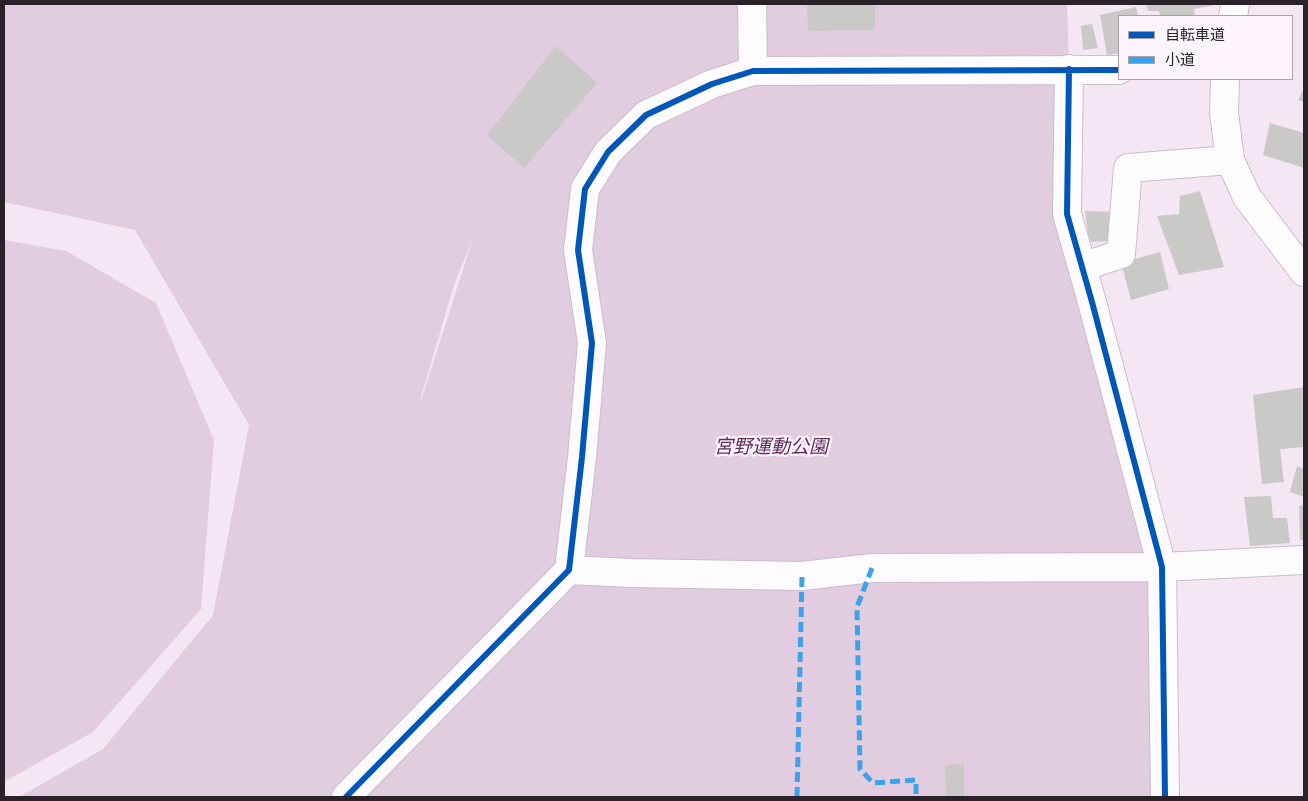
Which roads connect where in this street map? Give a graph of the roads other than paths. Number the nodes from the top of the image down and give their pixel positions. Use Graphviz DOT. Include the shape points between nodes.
graph roads {
  1 [pos="752,4"];
  2 [pos="1069,69"];
  3 [pos="1118,70"];
  4 [pos="753,71"];
  5 [pos="1225,80"];
  6 [pos="1230,160"];
  7 [pos="1082,267"];
  8 [pos="1304,272"];
  9 [pos="1304,560"];
  10 [pos="1162,567"];
  11 [pos="569,570"];
  12 [pos="346,797"];
  13 [pos="1165,797"];
  1 -- 4 [label="street"];
  2 -- 3 [label="street"];
  2 -- 4 [label="street"];
  2 -- 7 [label="street" via="1066,214"];
  4 -- 11 [label="street" via="712,84 646,115 608,152 585,189 578,250 592,343"];
  5 -- 6 [label="street" via="1224,113"];
  6 -- 7 [label="street" via="1128,168 1121,254"];
  6 -- 8 [label="street" via="1246,197"];
  7 -- 10 [label="street"];
  9 -- 10 [label="street"];
  10 -- 11 [label="street" via="872,568 802,576"];
  10 -- 13 [label="street"];
  11 -- 12 [label="street"];
}
